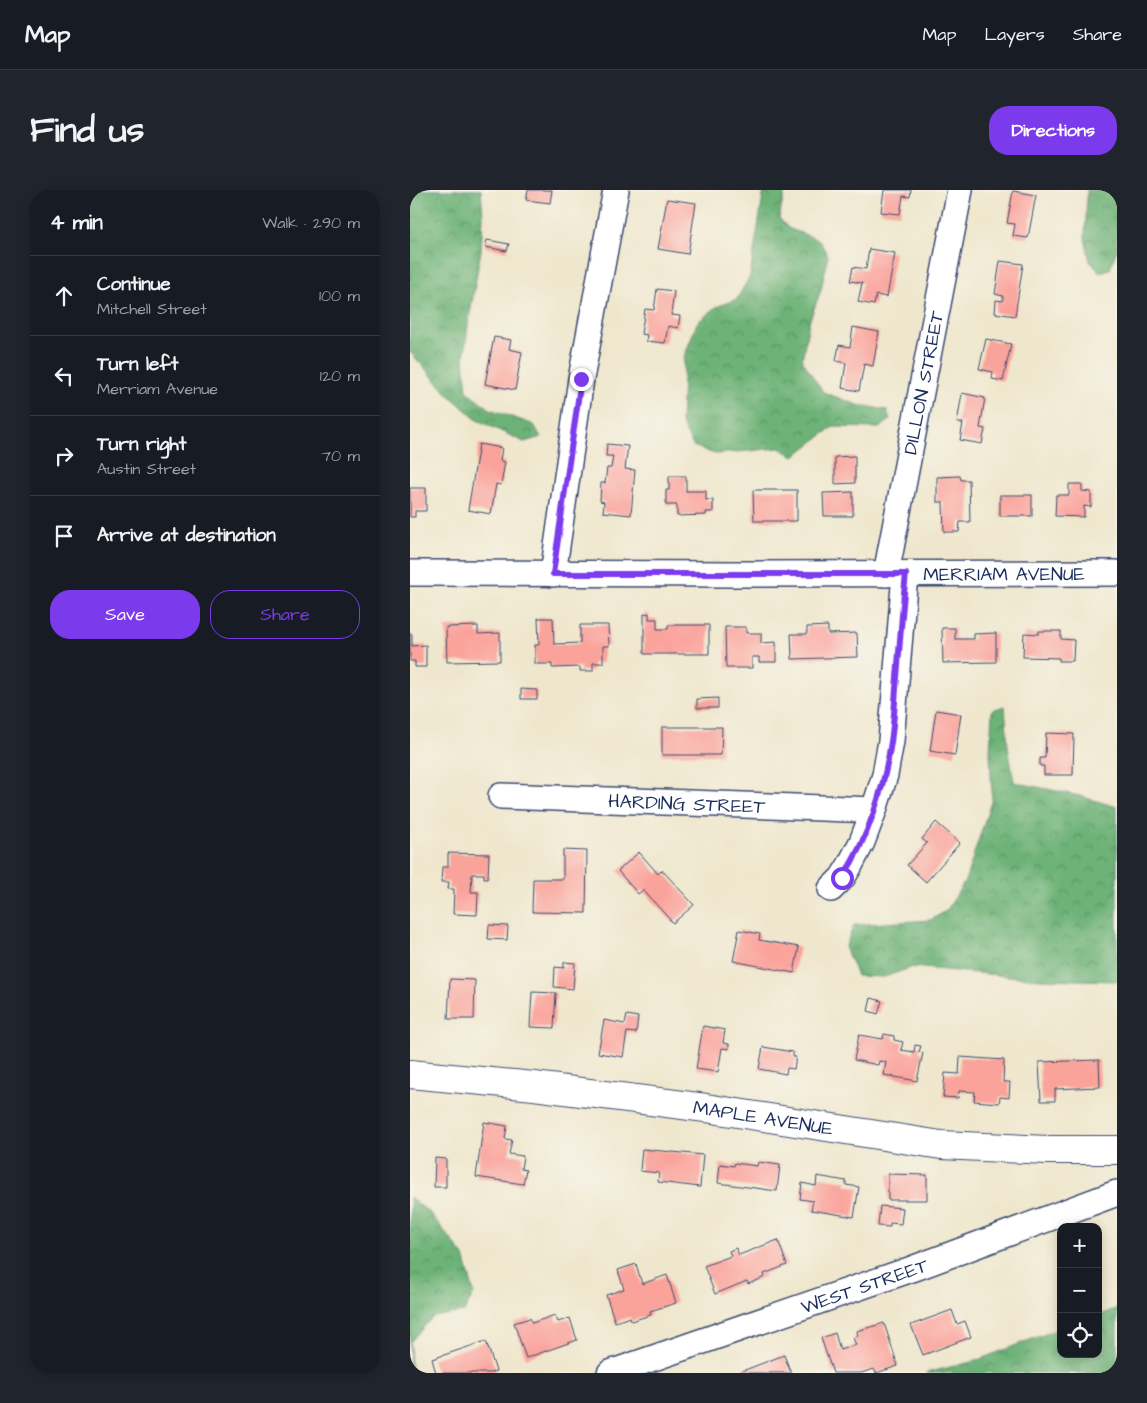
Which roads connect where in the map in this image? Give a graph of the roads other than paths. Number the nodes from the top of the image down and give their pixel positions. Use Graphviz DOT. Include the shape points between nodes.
graph roads {
  1 [pos="616,190"];
  2 [pos="960,190"];
  3 [pos="410,573"];
  4 [pos="553,574"];
  5 [pos="896,574"];
  6 [pos="1117,574"];
  7 [pos="501,796"];
  8 [pos="874,810"];
  9 [pos="831,888"];
  10 [pos="410,1074"];
  11 [pos="1117,1150"];
  12 [pos="1117,1193"];
  13 [pos="610,1373"];
  1 -- 4 [label="street" via="581,379"];
  2 -- 5 [label="street, DILLON STREET"];
  3 -- 4 [label="street, MERRIAM AVENUE"];
  4 -- 5 [label="street, MERRIAM AVENUE"];
  5 -- 6 [label="street, MERRIAM AVENUE"];
  5 -- 8 [label="street, DILLON STREET" via="891,741 885,776"];
  7 -- 8 [label="street, HARDING STREET"];
  8 -- 9 [label="street, DILLON STREET" via="849,867"];
  10 -- 11 [label="main road, MAPLE AVENUE" via="706,1108 941,1145"];
  12 -- 13 [label="street, WEST STREET" via="903,1272"];
}
